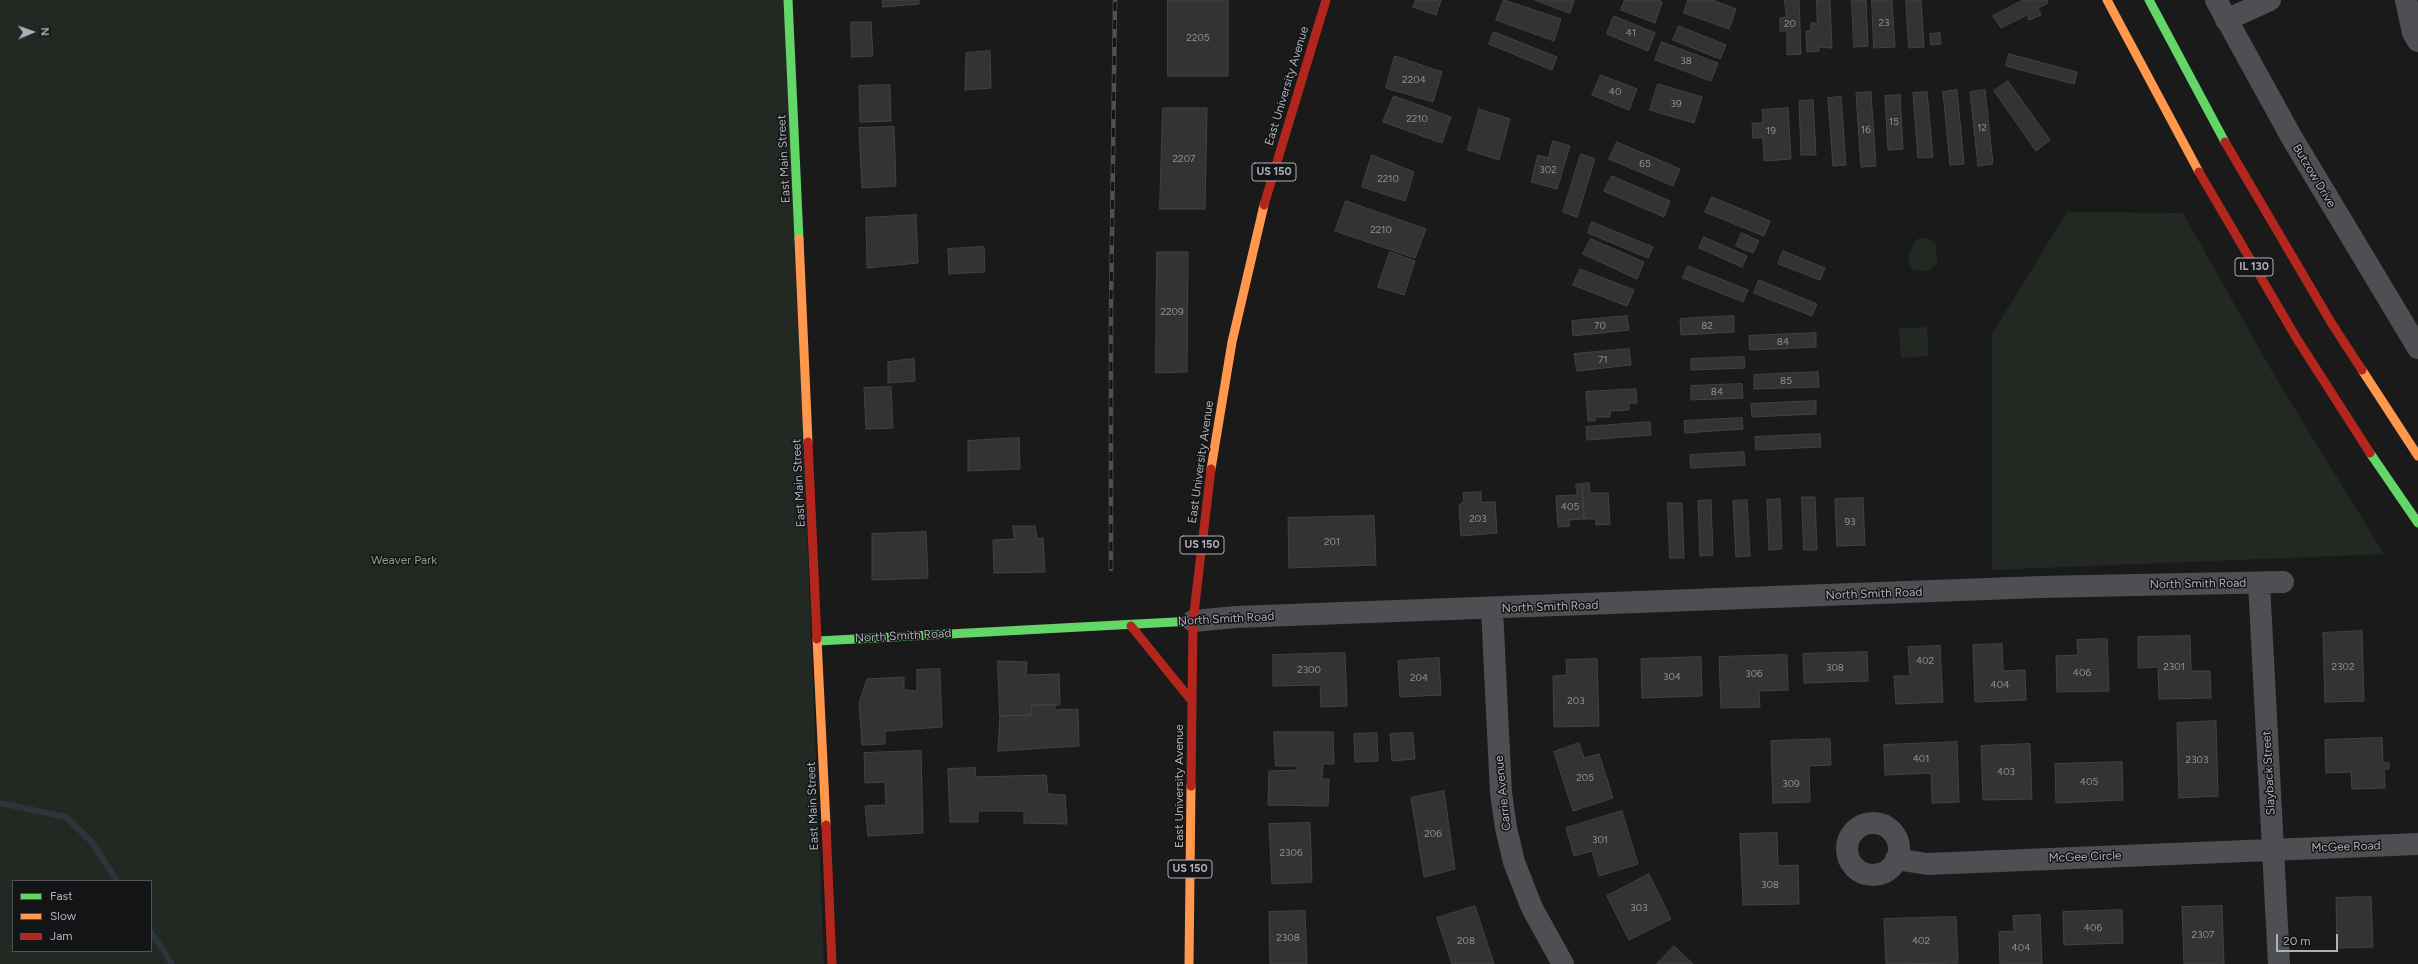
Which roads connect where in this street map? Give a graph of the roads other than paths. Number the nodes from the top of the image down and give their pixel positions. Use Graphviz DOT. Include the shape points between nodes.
graph roads {
  1 [pos="788,0"];
  2 [pos="1326,0"];
  3 [pos="2107,0"];
  4 [pos="2149,0"];
  5 [pos="2216,0"];
  6 [pos="2270,0"];
  7 [pos="2406,0"];
  8 [pos="2226,20"];
  9 [pos="2418,42"];
  10 [pos="2418,348"];
  11 [pos="2418,456"];
  12 [pos="2418,523"];
  13 [pos="2283,582"];
  14 [pos="2259,583"];
  15 [pos="1492,609"];
  16 [pos="1193,621"];
  17 [pos="1131,626"];
  18 [pos="818,641"];
  19 [pos="1192,700"];
  20 [pos="2418,844"];
  21 [pos="2273,849"];
  22 [pos="1896,859"];
  23 [pos="832,964"];
  24 [pos="1189,964"];
  25 [pos="1563,964"];
  26 [pos="2279,964"];
  1 -- 18 [label="main road, East Main Street"];
  2 -- 16 [label="main road, East University Avenue / US 150" via="1257,230 1232,342 1215,439"];
  3 -- 12 [label="main road, IL 130" via="2174,129 2270,296"];
  4 -- 11 [label="main road, IL 130" via="2241,172 2332,324"];
  5 -- 8 [label="street, Butzow Drive"];
  6 -- 8 [label="street"];
  7 -- 9 [label="street" via="2413,33"];
  8 -- 10 [label="street, Butzow Drive" via="2292,138"];
  13 -- 14 [label="street, North Smith Road"];
  14 -- 15 [label="street, North Smith Road" via="2040,587"];
  14 -- 21 [label="street, Slayback Street"];
  15 -- 16 [label="street, North Smith Road"];
  15 -- 25 [label="street, Carrie Avenue" via="1501,793 1506,828 1514,862 1532,908"];
  16 -- 17 [label="main road, North Smith Road"];
  16 -- 19 [label="main road, East University Avenue / US 150"];
  17 -- 18 [label="main road, North Smith Road"];
  17 -- 19 [label="main road"];
  18 -- 23 [label="main road, East Main Street"];
  19 -- 24 [label="main road, East University Avenue / US 150"];
  20 -- 21 [label="street, McGee Road"];
  21 -- 22 [label="street, McGee Circle" via="1927,864"];
  21 -- 26 [label="street, Slayback Street"];
}
